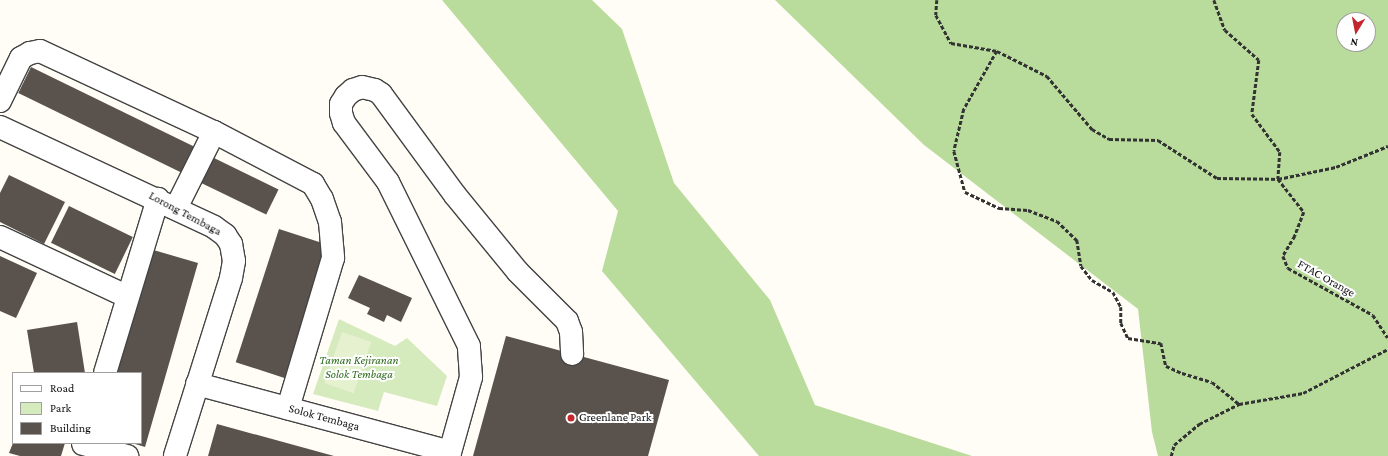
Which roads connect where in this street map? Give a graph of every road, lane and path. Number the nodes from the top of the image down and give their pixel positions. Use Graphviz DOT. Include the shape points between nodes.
graph roads {
  1 [pos="937,0"];
  2 [pos="1214,0"];
  3 [pos="997,51"];
  4 [pos="0,101"];
  5 [pos="0,127"];
  6 [pos="214,132"];
  7 [pos="1388,146"];
  8 [pos="1278,179"];
  9 [pos="167,204"];
  10 [pos="0,236"];
  11 [pos="128,296"];
  12 [pos="1388,338"];
  13 [pos="1388,349"];
  14 [pos="572,354"];
  15 [pos="104,372"];
  16 [pos="197,384"];
  17 [pos="1239,404"];
  18 [pos="288,408"];
  19 [pos="82,448"];
  20 [pos="450,454"];
  21 [pos="127,456"];
  22 [pos="175,456"];
  23 [pos="1171,456"];
  1 -- 3 [label="path" via="936,15 951,43"];
  2 -- 8 [label="path" via="1225,30 1260,60 1252,114 1280,152"];
  3 -- 8 [label="path" via="1047,76 1092,129 1109,139 1158,140 1217,178"];
  3 -- 17 [label="path" via="964,109 954,150 965,192 999,208 1028,210 1057,221 1077,240 1081,266 1092,280 1113,292 1121,307 1121,323 1128,338 1161,343 1166,366 1212,382"];
  4 -- 6 [label="street" via="21,58 40,51"];
  5 -- 9 [label="street, Lorong Tembaga"];
  6 -- 9 [label="street"];
  6 -- 18 [label="street" via="313,184 322,199 330,222 334,258"];
  7 -- 8 [label="path" via="1336,167"];
  8 -- 12 [label="path, FTAC Orange" via="1304,212 1295,236 1283,256 1288,268 1373,316"];
  9 -- 11 [label="street"];
  9 -- 16 [label="street, Lorong Tembaga" via="225,235 231,244 234,261 231,278"];
  10 -- 11 [label="street"];
  11 -- 15 [label="street"];
  13 -- 17 [label="path" via="1303,392"];
  14 -- 20 [label="street" via="571,332 566,321 518,272 455,195 381,94 362,87 353,90 342,104 344,123 388,182 469,346 471,377"];
  16 -- 18 [label="street, Solok Tembaga"];
  16 -- 22 [label="street, Lorong Tembaga"];
  17 -- 23 [label="path" via="1200,424 1174,446"];
  18 -- 20 [label="street, Solok Tembaga"];
  19 -- 21 [label="street"];
}
